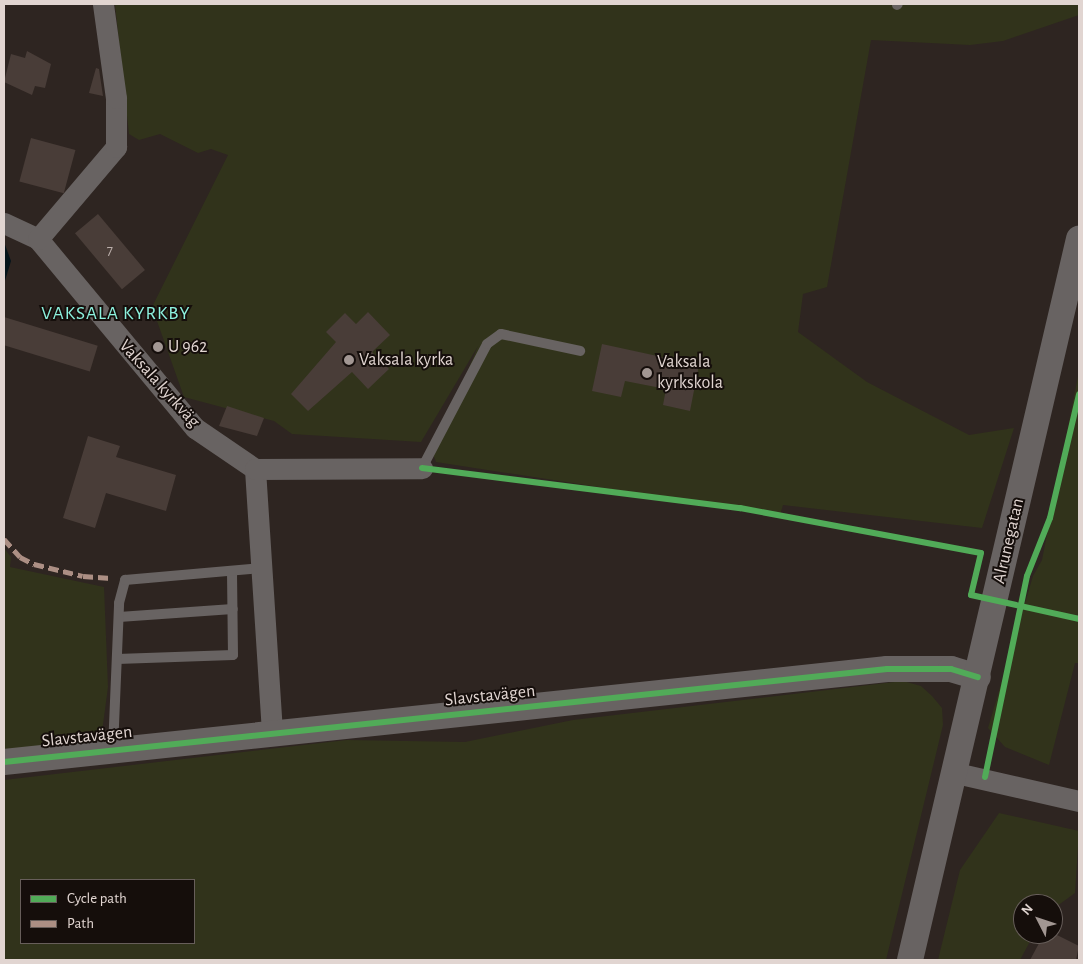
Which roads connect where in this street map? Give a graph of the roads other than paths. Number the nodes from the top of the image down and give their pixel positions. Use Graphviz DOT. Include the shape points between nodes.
graph roads {
  1 [pos="102,4"];
  2 [pos="4,223"];
  3 [pos="38,239"];
  4 [pos="1079,239"];
  5 [pos="580,351"];
  6 [pos="422,468"];
  7 [pos="255,469"];
  8 [pos="261,568"];
  9 [pos="232,571"];
  10 [pos="233,609"];
  11 [pos="118,617"];
  12 [pos="117,659"];
  13 [pos="978,677"];
  14 [pos="272,733"];
  15 [pos="113,749"];
  16 [pos="4,762"];
  17 [pos="956,773"];
  18 [pos="1079,801"];
  19 [pos="910,960"];
  1 -- 3 [label="street" via="116,98 116,147"];
  2 -- 3 [label="street, Vaksala kyrkväg"];
  3 -- 7 [label="street, Vaksala kyrkväg" via="196,428"];
  4 -- 13 [label="street, Alrunegatan"];
  5 -- 6 [label="lane" via="501,334 487,344"];
  6 -- 7 [label="street"];
  7 -- 8 [label="street"];
  8 -- 9 [label="lane"];
  8 -- 14 [label="street"];
  9 -- 10 [label="lane"];
  9 -- 11 [label="lane" via="124,580"];
  10 -- 11 [label="lane"];
  10 -- 12 [label="lane" via="233,656"];
  11 -- 12 [label="lane"];
  12 -- 15 [label="lane"];
  13 -- 14 [label="street, Slavstavägen" via="951,669 887,670"];
  13 -- 17 [label="street, Alrunegatan"];
  14 -- 15 [label="street, Slavstavägen"];
  15 -- 16 [label="street, Slavstavägen"];
  17 -- 18 [label="street"];
  17 -- 19 [label="street, Alrunegatan"];
}
